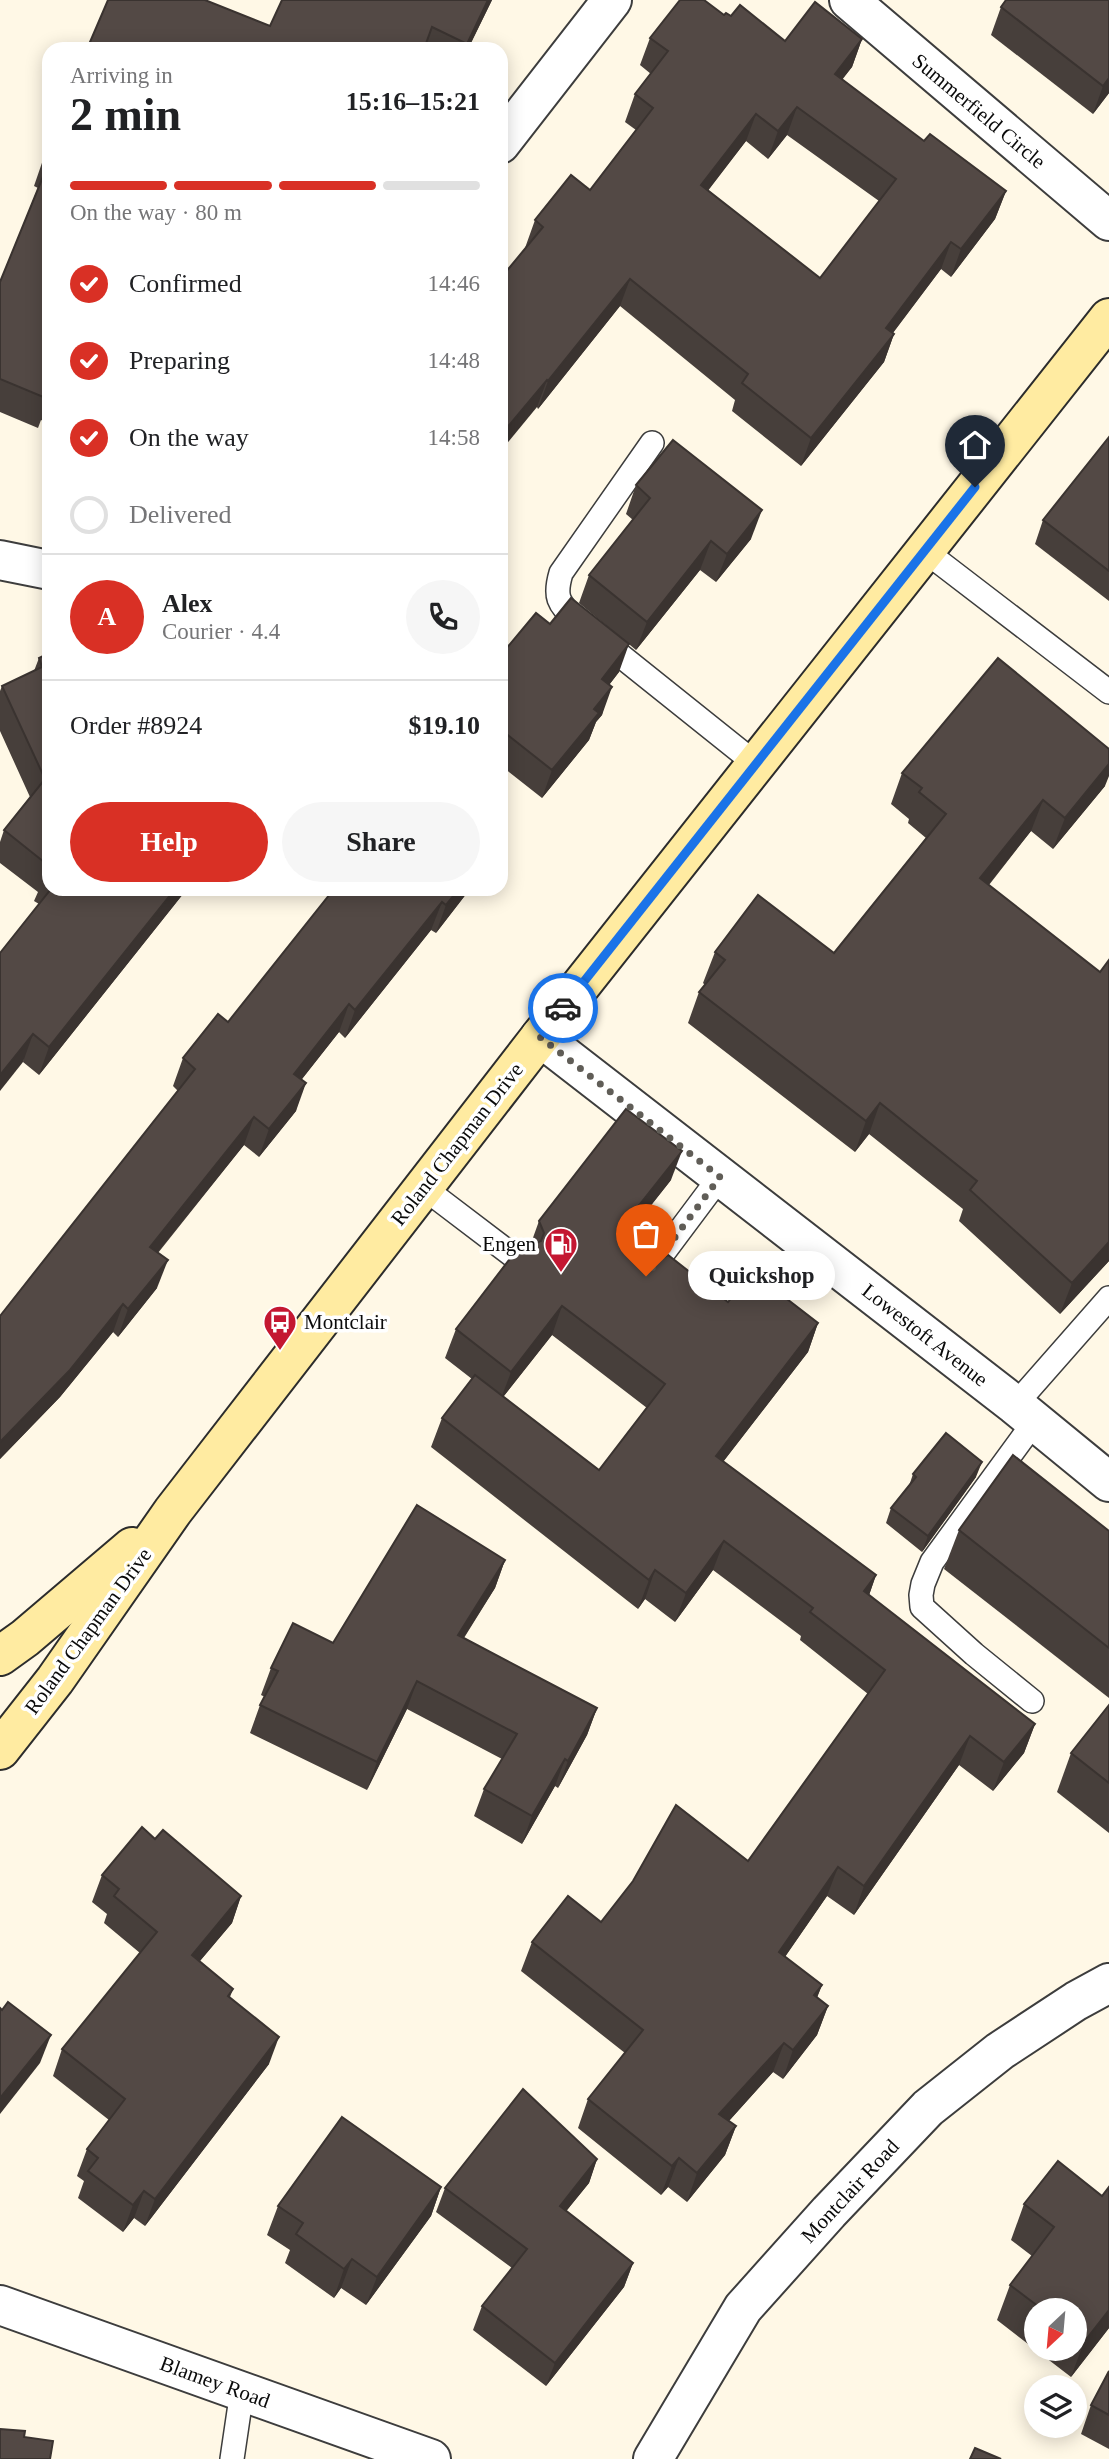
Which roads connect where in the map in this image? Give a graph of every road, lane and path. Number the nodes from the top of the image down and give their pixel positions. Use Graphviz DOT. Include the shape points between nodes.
graph roads {
  1 [pos="612,0"];
  2 [pos="849,0"];
  3 [pos="508,135"];
  4 [pos="1109,221"];
  5 [pos="1109,318"];
  6 [pos="652,443"];
  7 [pos="925,551"];
  8 [pos="0,560"];
  9 [pos="42,569"];
  10 [pos="1109,692"];
  11 [pos="756,764"];
  12 [pos="540,1037"];
  13 [pos="720,1177"];
  14 [pos="424,1188"];
  15 [pos="520,1261"];
  16 [pos="646,1276"];
  17 [pos="1109,1298"];
  18 [pos="1025,1413"];
  19 [pos="1109,1482"];
  20 [pos="173,1511"];
  21 [pos="0,1656"];
  22 [pos="1032,1701"];
  23 [pos="0,1750"];
  24 [pos="1109,1983"];
  25 [pos="0,2305"];
  26 [pos="242,2391"];
  27 [pos="232,2459"];
  28 [pos="431,2459"];
  29 [pos="653,2459"];
  1 -- 3 [label="street"];
  2 -- 4 [label="street, Summerfield Circle"];
  5 -- 7 [label="street, Roland Chapman Drive"];
  6 -- 11 [label="lane" via="561,573 556,590 561,605 576,620"];
  7 -- 10 [label="lane"];
  7 -- 11 [label="street, Roland Chapman Drive"];
  8 -- 9 [label="street"];
  11 -- 12 [label="street, Roland Chapman Drive"];
  12 -- 13 [label="street, Lowestoft Avenue"];
  12 -- 14 [label="street, Roland Chapman Drive"];
  13 -- 16 [label="lane"];
  13 -- 18 [label="street, Lowestoft Avenue"];
  14 -- 15 [label="lane"];
  14 -- 20 [label="street, Roland Chapman Drive"];
  17 -- 18 [label="lane"];
  18 -- 19 [label="street, Lowestoft Avenue"];
  18 -- 22 [label="lane" via="926,1573 920,1595 922,1607"];
  20 -- 21 [label="street, Roland Chapman Drive"];
  20 -- 23 [label="street, Roland Chapman Drive" via="55,1680"];
  24 -- 29 [label="street, Montclair Road" via="1000,2051 928,2108 743,2308"];
  25 -- 26 [label="street, Blamey Road"];
  26 -- 27 [label="lane"];
  26 -- 28 [label="street, Blamey Road"];
}
